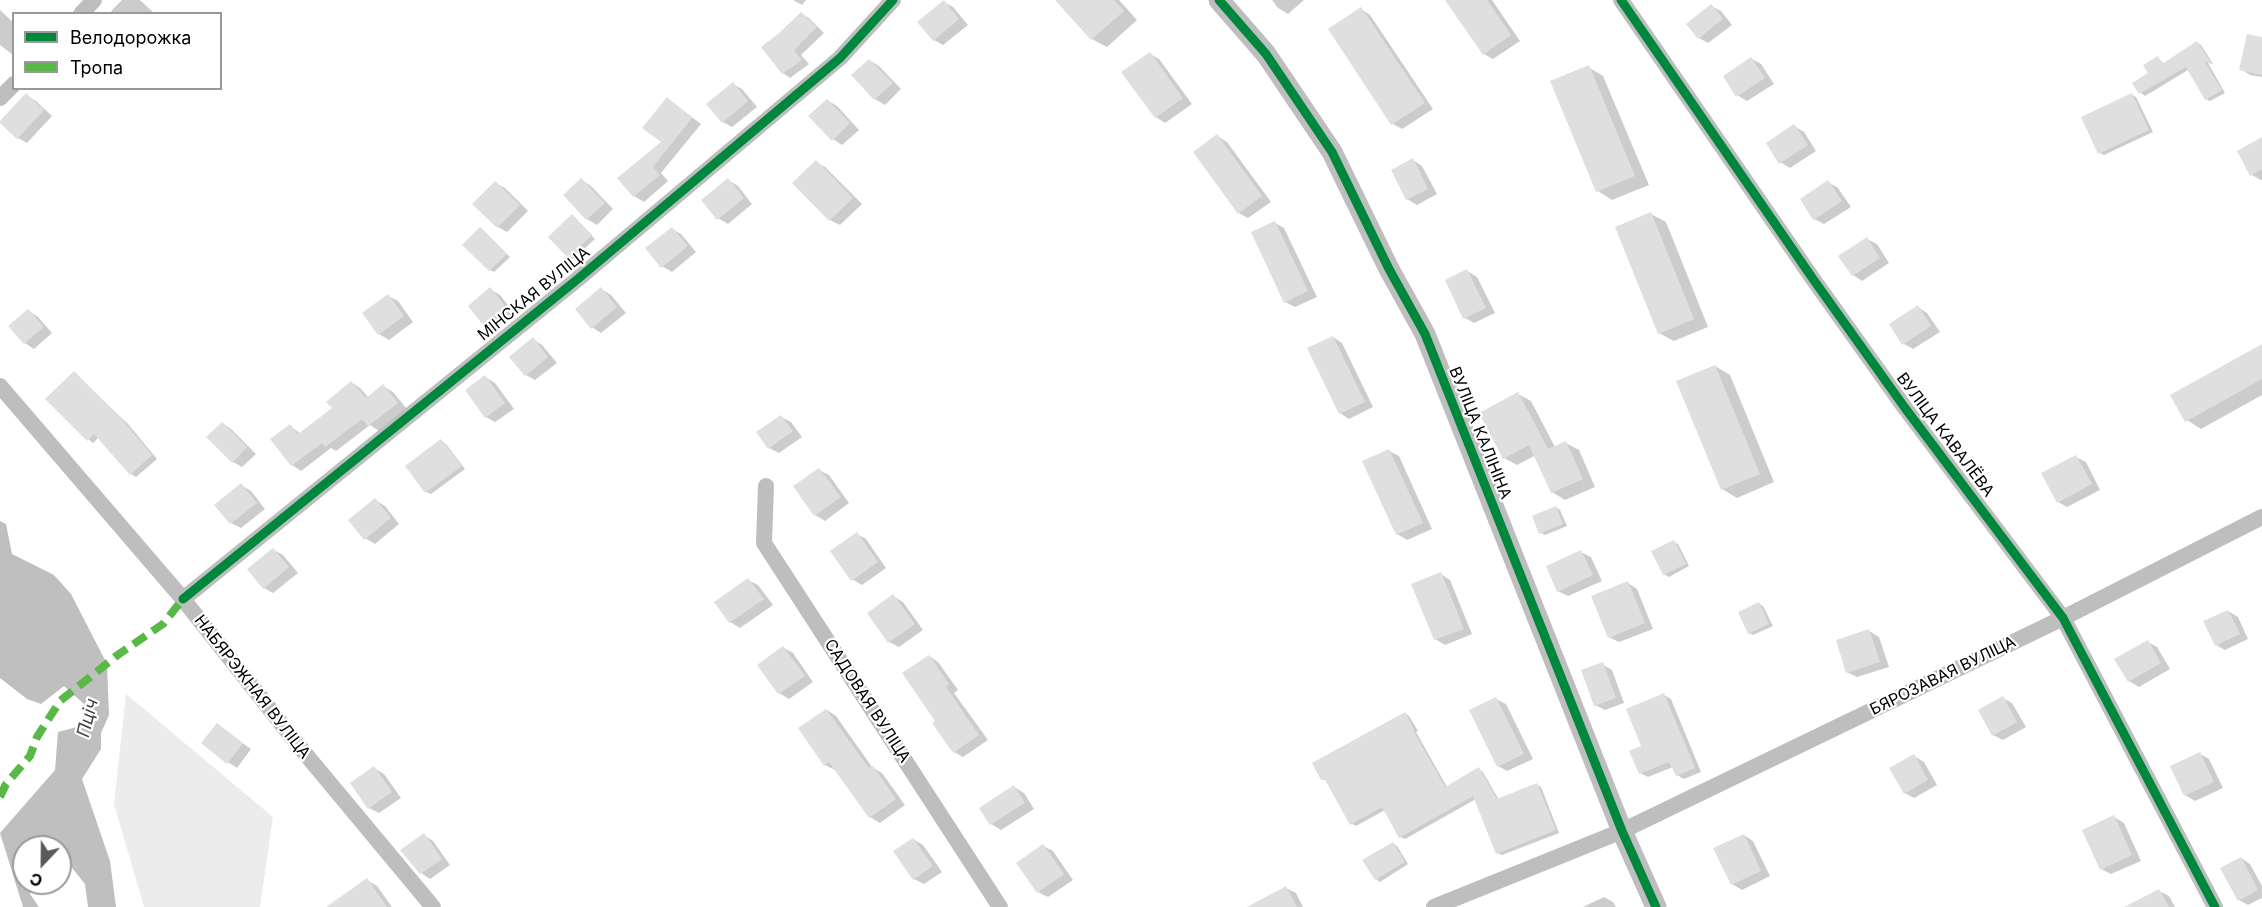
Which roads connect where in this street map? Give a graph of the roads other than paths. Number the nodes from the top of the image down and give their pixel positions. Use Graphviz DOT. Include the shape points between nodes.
graph roads {
  1 [pos="94,0"];
  2 [pos="893,0"];
  3 [pos="1220,0"];
  4 [pos="1621,0"];
  5 [pos="83,12"];
  6 [pos="12,86"];
  7 [pos="0,98"];
  8 [pos="0,386"];
  9 [pos="766,486"];
  10 [pos="2262,517"];
  11 [pos="183,599"];
  12 [pos="2062,618"];
  13 [pos="1622,831"];
  14 [pos="433,907"];
  15 [pos="1000,907"];
  16 [pos="1434,907"];
  17 [pos="1656,907"];
  18 [pos="2215,907"];
  1 -- 5 [label="street"];
  2 -- 11 [label="street, МІНСКАЯ ВУЛІЦА" via="840,58 588,270"];
  3 -- 13 [label="street, ВУЛІЦА КАЛІНІНА" via="1266,54 1332,152 1425,334"];
  4 -- 12 [label="street, ВУЛІЦА КАВАЛЁВА" via="1905,408"];
  6 -- 7 [label="street"];
  8 -- 11 [label="street, НАБЯРЭЖНАЯ ВУЛІЦА"];
  9 -- 15 [label="street, САДОВАЯ ВУЛІЦА" via="764,543"];
  10 -- 12 [label="street, БЯРОЗАВАЯ ВУЛІЦА"];
  11 -- 14 [label="street, НАБЯРЭЖНАЯ ВУЛІЦА"];
  12 -- 13 [label="street, БЯРОЗАВАЯ ВУЛІЦА"];
  12 -- 18 [label="street, ВУЛІЦА КАВАЛЁВА"];
  13 -- 16 [label="street, БЯРОЗАВАЯ ВУЛІЦА"];
  13 -- 17 [label="street, ВУЛІЦА КАЛІНІНА"];
}
